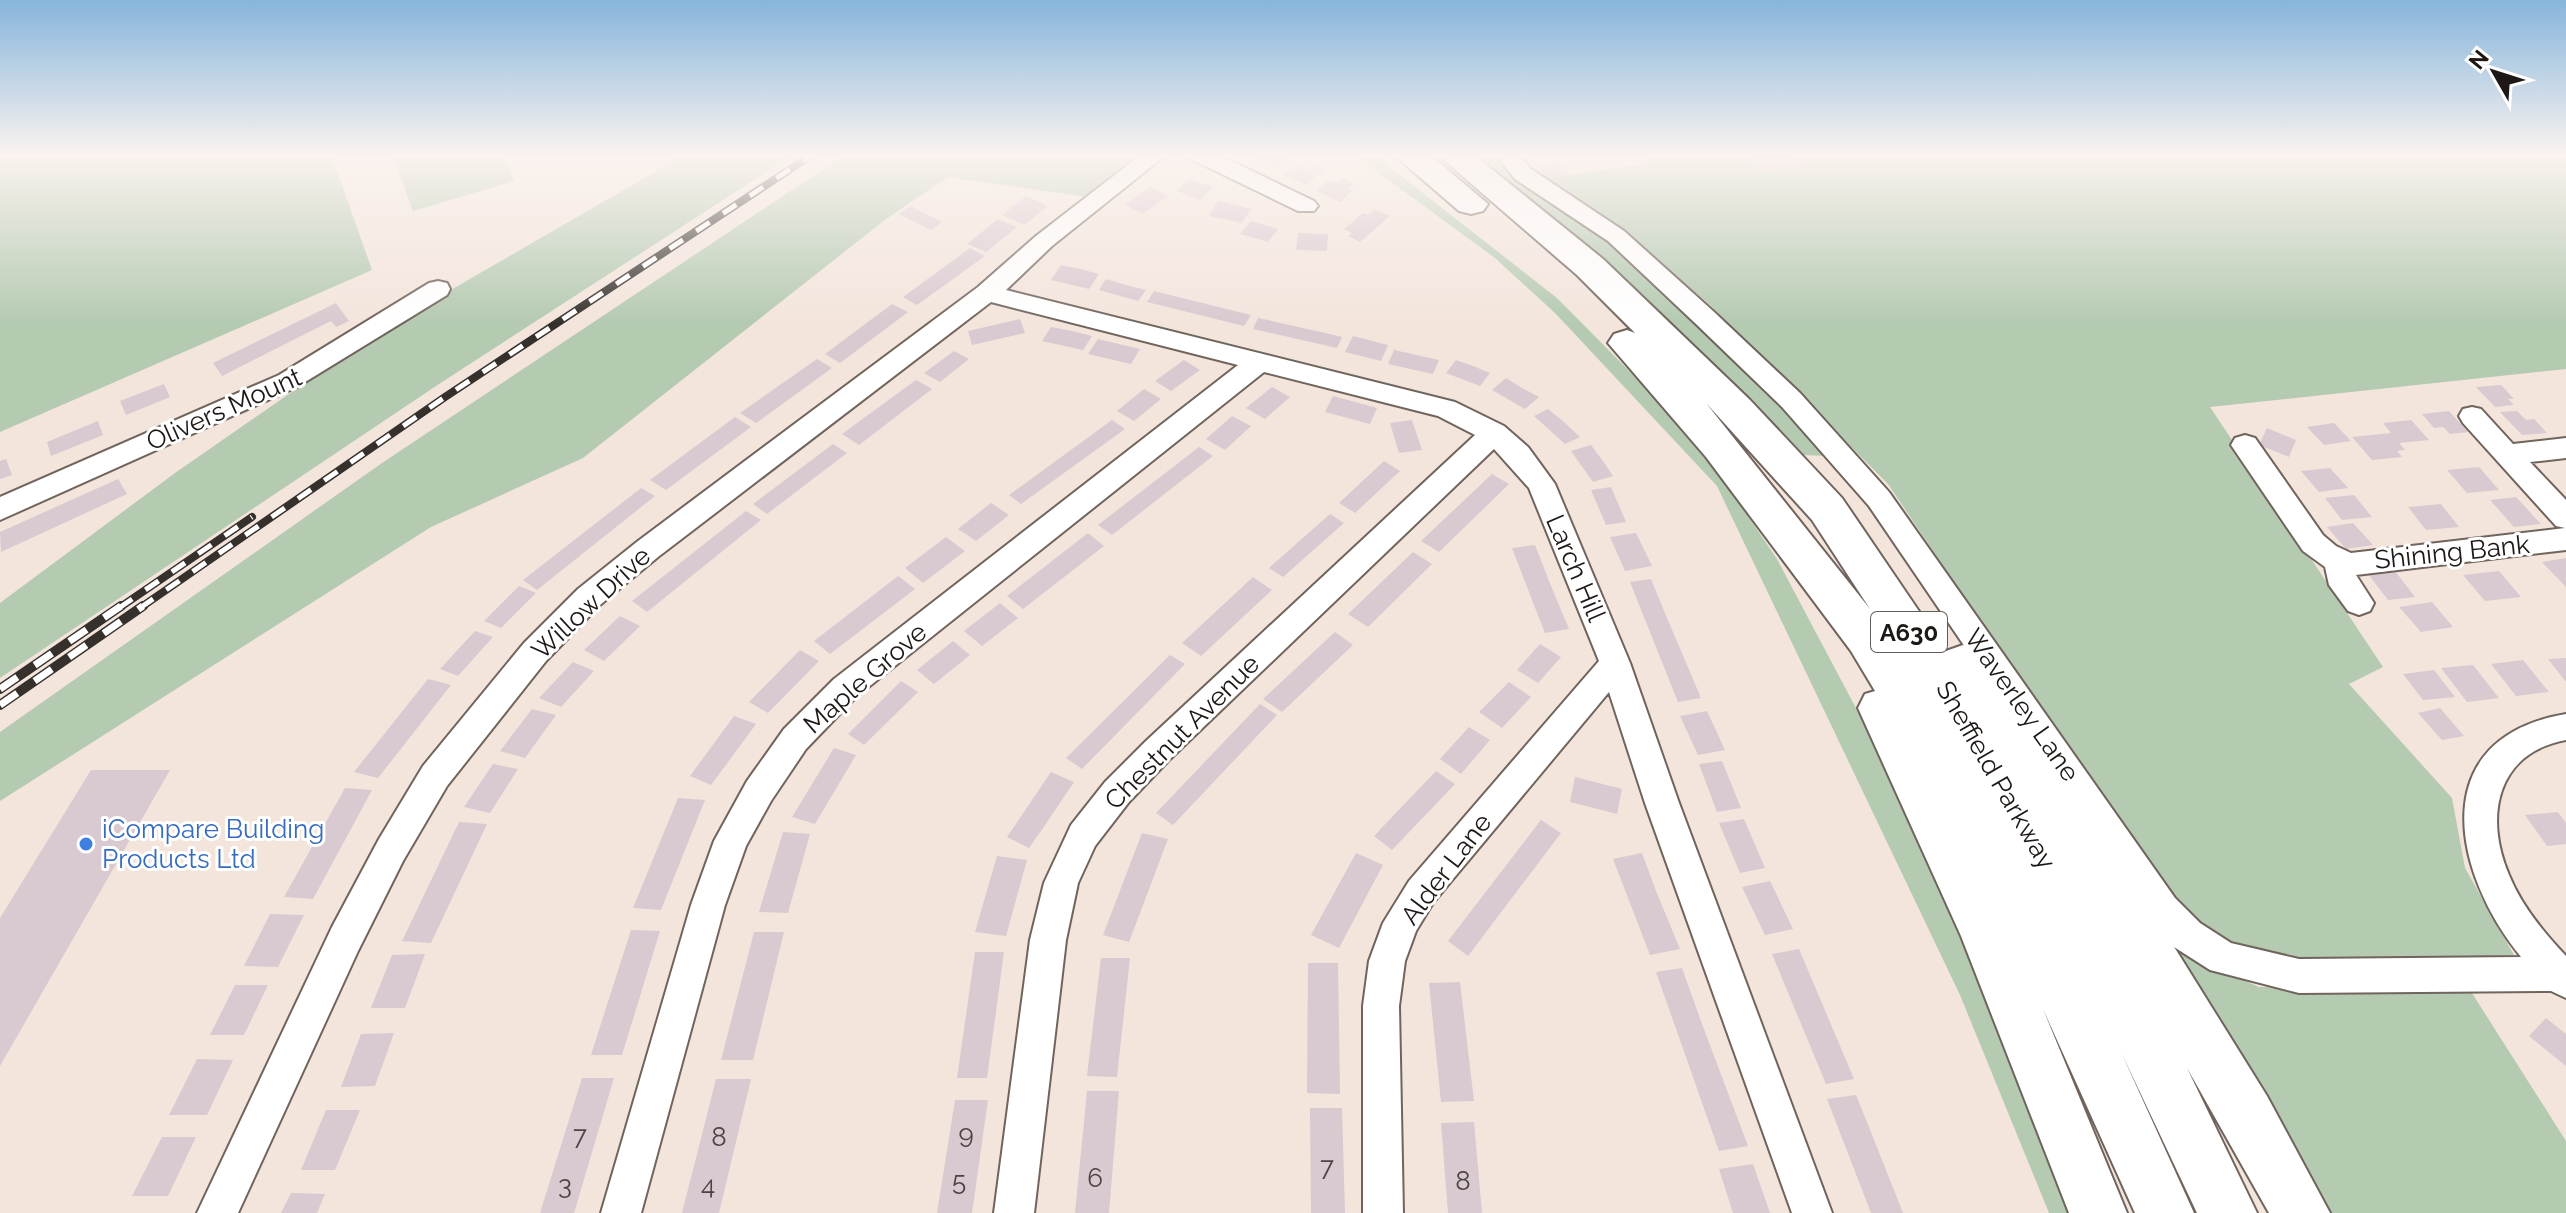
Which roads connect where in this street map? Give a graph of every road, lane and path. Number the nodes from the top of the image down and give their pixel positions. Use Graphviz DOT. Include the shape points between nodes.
graph roads {
  1 [pos="1083,211"];
  2 [pos="1476,211"];
  3 [pos="1522,211"];
  4 [pos="1578,211"];
  5 [pos="438,289"];
  6 [pos="987,293"];
  7 [pos="1259,362"];
  8 [pos="2472,416"];
  9 [pos="1494,433"];
  10 [pos="2245,445"];
  11 [pos="2566,448"];
  12 [pos="2508,454"];
  13 [pos="0,509"];
  14 [pos="1803,515"];
  15 [pos="2566,518"];
  16 [pos="2566,539"];
  17 [pos="2338,560"];
  18 [pos="2359,603"];
  19 [pos="1615,663"];
  20 [pos="2566,727"];
  21 [pos="2564,977"];
  22 [pos="217,1213"];
  23 [pos="621,1213"];
  24 [pos="1014,1213"];
  25 [pos="1383,1213"];
  26 [pos="1812,1213"];
  27 [pos="2098,1213"];
  28 [pos="2165,1213"];
  29 [pos="2228,1213"];
  30 [pos="2301,1213"];
  1 -- 6 [label="street, Willow Drive"];
  2 -- 14 [label="highway, Sheffield Parkway / A630" via="1604,319"];
  3 -- 14 [label="highway, Sheffield Parkway / A630" via="1590,267 1736,410"];
  4 -- 21 [label="street, Waverley Lane" via="1616,236 1791,400 1879,499 2163,909 2187,935 2223,958 2299,976"];
  5 -- 13 [label="street, Olivers Mount" via="288,381"];
  6 -- 7 [label="street, Larch Hill"];
  6 -- 22 [label="street, Willow Drive" via="589,597 484,712 435,776 391,850"];
  7 -- 9 [label="street, Larch Hill" via="1446,409"];
  7 -- 23 [label="street, Maple Grove" via="856,679 795,739 731,841"];
  8 -- 12 [label="street, Shining Bank"];
  9 -- 19 [label="street, Larch Hill" via="1541,484"];
  9 -- 24 [label="street, Chestnut Avenue" via="1157,751 1083,836 1061,883 1048,940"];
  10 -- 17 [label="street, Shining Bank" via="2313,543"];
  11 -- 12 [label="street"];
  12 -- 15 [label="street, Shining Bank"];
  14 -- 27 [label="highway, A630" via="1865,676 1986,934"];
  14 -- 28 [label="highway, Sheffield Parkway / A630" via="1867,638 1958,783 2099,1065"];
  14 -- 29 [label="highway, Sheffield Parkway / A630" via="1972,727 2145,1041"];
  14 -- 30 [label="highway, A630" via="1903,588 1975,679 2027,752"];
  16 -- 17 [label="street, Shining Bank" via="2351,564"];
  17 -- 18 [label="street, Shining Bank" via="2344,585"];
  19 -- 25 [label="street, Alder Lane" via="1421,892 1401,923 1387,961 1381,1006"];
  19 -- 26 [label="street, Larch Hill"];
  20 -- 21 [label="street" via="2522,741 2502,757 2486,783 2479,823 2487,866 2503,899"];
}
